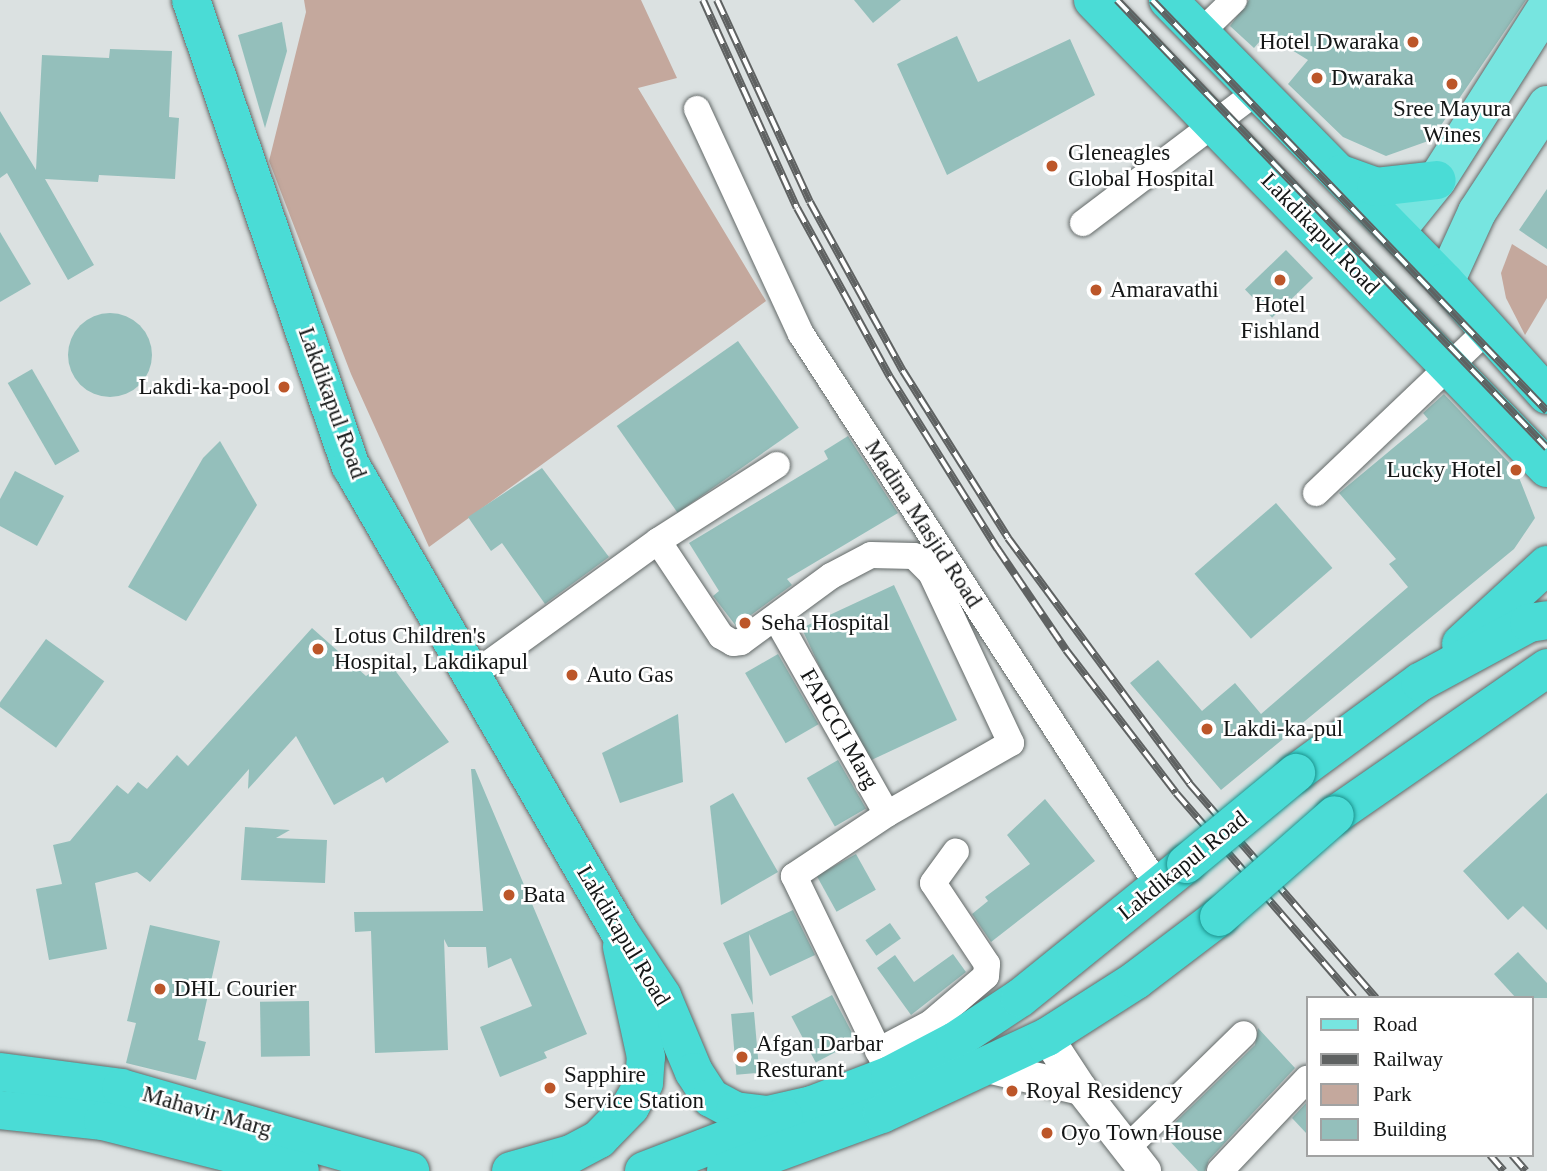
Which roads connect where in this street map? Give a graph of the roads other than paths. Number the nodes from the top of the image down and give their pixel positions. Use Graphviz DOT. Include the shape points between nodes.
graph roads {
  1 [pos="191,0"];
  2 [pos="1093,0"];
  3 [pos="1168,0"];
  4 [pos="1234,0"];
  5 [pos="1547,7"];
  6 [pos="1200,33"];
  7 [pos="1255,93"];
  8 [pos="1547,105"];
  9 [pos="697,109"];
  10 [pos="1216,127"];
  11 [pos="1336,172"];
  12 [pos="1437,180"];
  13 [pos="1477,212"];
  14 [pos="1083,223"];
  15 [pos="1396,231"];
  16 [pos="1445,282"];
  17 [pos="1488,329"];
  18 [pos="1450,369"];
  19 [pos="1547,395"];
  20 [pos="768,463"];
  21 [pos="1547,468"];
  22 [pos="1316,493"];
  23 [pos="658,541"];
  24 [pos="1547,565"];
  25 [pos="776,618"];
  26 [pos="1547,621"];
  27 [pos="1547,668"];
  28 [pos="470,677"];
  29 [pos="1420,682"];
  30 [pos="887,814"];
  31 [pos="956,851"];
  32 [pos="1172,875"];
  33 [pos="619,932"];
  34 [pos="1244,1034"];
  35 [pos="1047,1037"];
  36 [pos="884,1063"];
  37 [pos="987,1067"];
  38 [pos="0,1072"];
  39 [pos="1306,1080"];
  40 [pos="1081,1089"];
  41 [pos="812,1105"];
  42 [pos="0,1110"];
  43 [pos="1136,1159"];
  44 [pos="300,1171"];
  45 [pos="410,1171"];
  46 [pos="511,1171"];
  47 [pos="644,1171"];
  48 [pos="726,1171"];
  49 [pos="1220,1171"];
  1 -- 28 [label="highway, Lakdikapul Road" via="351,466"];
  2 -- 10 [label="highway, Lakdikapul Road"];
  3 -- 6 [label="highway"];
  4 -- 6 [label="street"];
  5 -- 12 [label="main road"];
  6 -- 7 [label="highway"];
  7 -- 10 [label="street"];
  7 -- 11 [label="highway"];
  8 -- 13 [label="main road"];
  9 -- 32 [label="street, Madina Masjid Road" via="801,334"];
  10 -- 14 [label="street"];
  10 -- 18 [label="highway, Lakdikapul Road"];
  11 -- 12 [label="highway" via="1376,187"];
  11 -- 15 [label="highway"];
  12 -- 13 [label="main road"];
  12 -- 15 [label="main road"];
  13 -- 16 [label="main road"];
  15 -- 16 [label="highway"];
  16 -- 17 [label="highway"];
  17 -- 18 [label="street"];
  17 -- 19 [label="highway"];
  18 -- 21 [label="highway, Lakdikapul Road"];
  18 -- 22 [label="street"];
  20 -- 23 [label="street"];
  23 -- 25 [label="street" via="726,640 741,642"];
  23 -- 28 [label="street"];
  24 -- 29 [label="highway, Lakdikapul Road"];
  25 -- 30 [label="street, FAPCCI Marg"];
  25 -- 30 [label="street" via="831,576 871,555 914,556 931,573 1012,743"];
  26 -- 29 [label="highway, Lakdikapul Road" via="1529,623"];
  27 -- 35 [label="highway, bridge" via="1335,815 1219,917 1136,980"];
  28 -- 33 [label="highway, Lakdikapul Road"];
  29 -- 32 [label="highway, Lakdikapul Road, bridge" via="1296,773"];
  30 -- 36 [label="street" via="794,876"];
  31 -- 36 [label="street" via="933,883 987,964 986,975"];
  32 -- 36 [label="highway, Lakdikapul Road" via="1020,998 956,1041"];
  33 -- 41 [label="highway, Lakdikapul Road" via="662,996 694,1072 711,1098 735,1111 768,1115"];
  33 -- 46 [label="highway" via="646,1057 644,1083 630,1107 599,1139 560,1158"];
  34 -- 43 [label="street"];
  35 -- 37 [label="highway"];
  35 -- 40 [label="street"];
  36 -- 41 [label="highway, Lakdikapul Road"];
  37 -- 40 [label="street"];
  37 -- 48 [label="highway" via="882,1114"];
  38 -- 45 [label="highway, Mahavir Marg" via="121,1088"];
  39 -- 49 [label="street"];
  40 -- 43 [label="street"];
  41 -- 47 [label="highway"];
  42 -- 44 [label="highway, Mahavir Marg" via="103,1121"];
}
